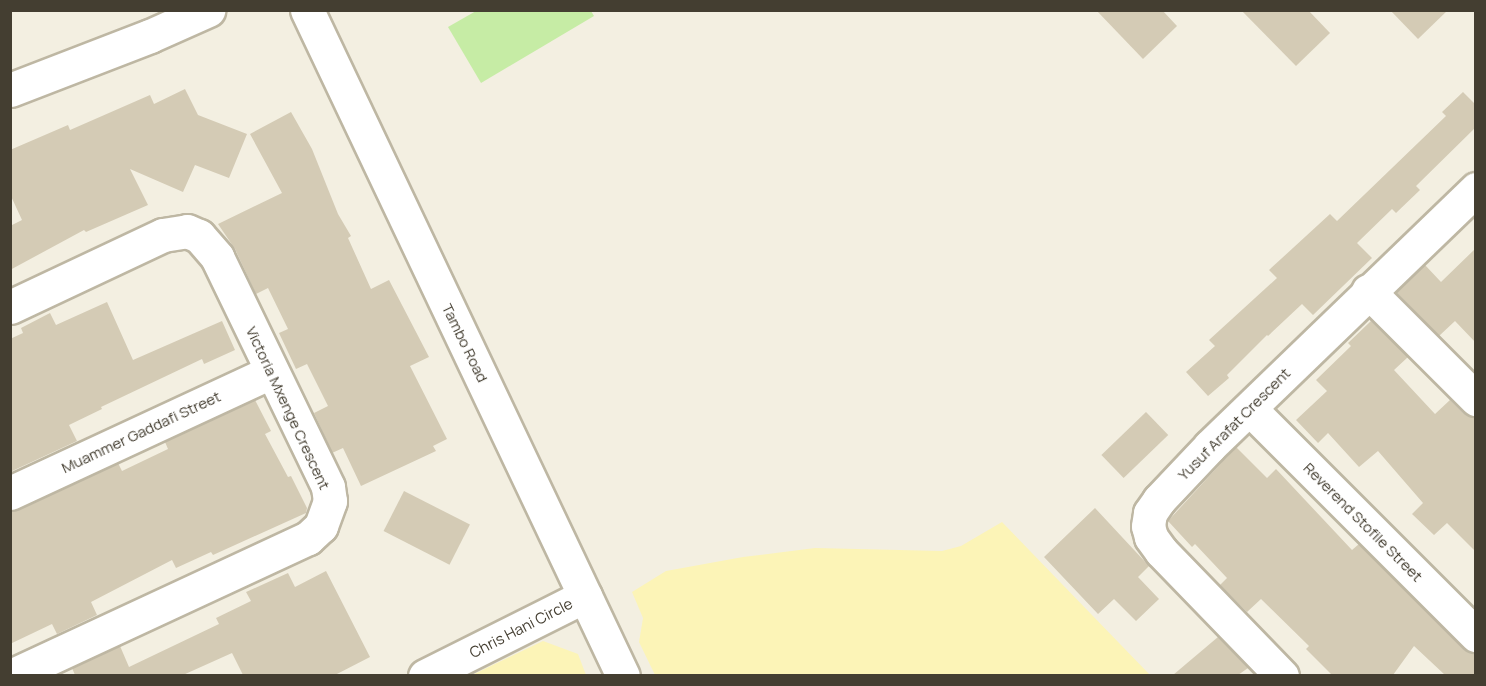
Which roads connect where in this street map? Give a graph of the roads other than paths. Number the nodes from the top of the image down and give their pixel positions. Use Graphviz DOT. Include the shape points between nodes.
graph roads {
  1 [pos="208,10"];
  2 [pos="307,10"];
  3 [pos="10,90"];
  4 [pos="1476,189"];
  5 [pos="1368,291"];
  6 [pos="10,308"];
  7 [pos="271,372"];
  8 [pos="1476,399"];
  9 [pos="1250,409"];
  10 [pos="10,493"];
  11 [pos="585,596"];
  12 [pos="1476,635"];
  13 [pos="48,667"];
  14 [pos="11,675"];
  15 [pos="425,675"];
  16 [pos="623,675"];
  17 [pos="1282,675"];
  1 -- 3 [label="street"];
  2 -- 11 [label="street, Tambo Road"];
  4 -- 5 [label="street, Yusuf Arafat Crescent"];
  5 -- 8 [label="street"];
  5 -- 9 [label="street, Yusuf Arafat Crescent"];
  6 -- 7 [label="street, Victoria Mxenge Crescent" via="163,235 187,231 199,236 217,257"];
  7 -- 10 [label="street, Muammer Gaddafi Street"];
  7 -- 13 [label="street, Victoria Mxenge Crescent" via="328,487 330,501 321,526 308,538"];
  9 -- 12 [label="street, Reverend Stofile Street"];
  9 -- 17 [label="street, Yusuf Arafat Crescent" via="1159,500 1150,513 1148,526 1161,552"];
  11 -- 15 [label="street, Chris Hani Circle"];
  11 -- 16 [label="street, Tambo Road"];
  13 -- 14 [label="street, Victoria Mxenge Crescent"];
}
